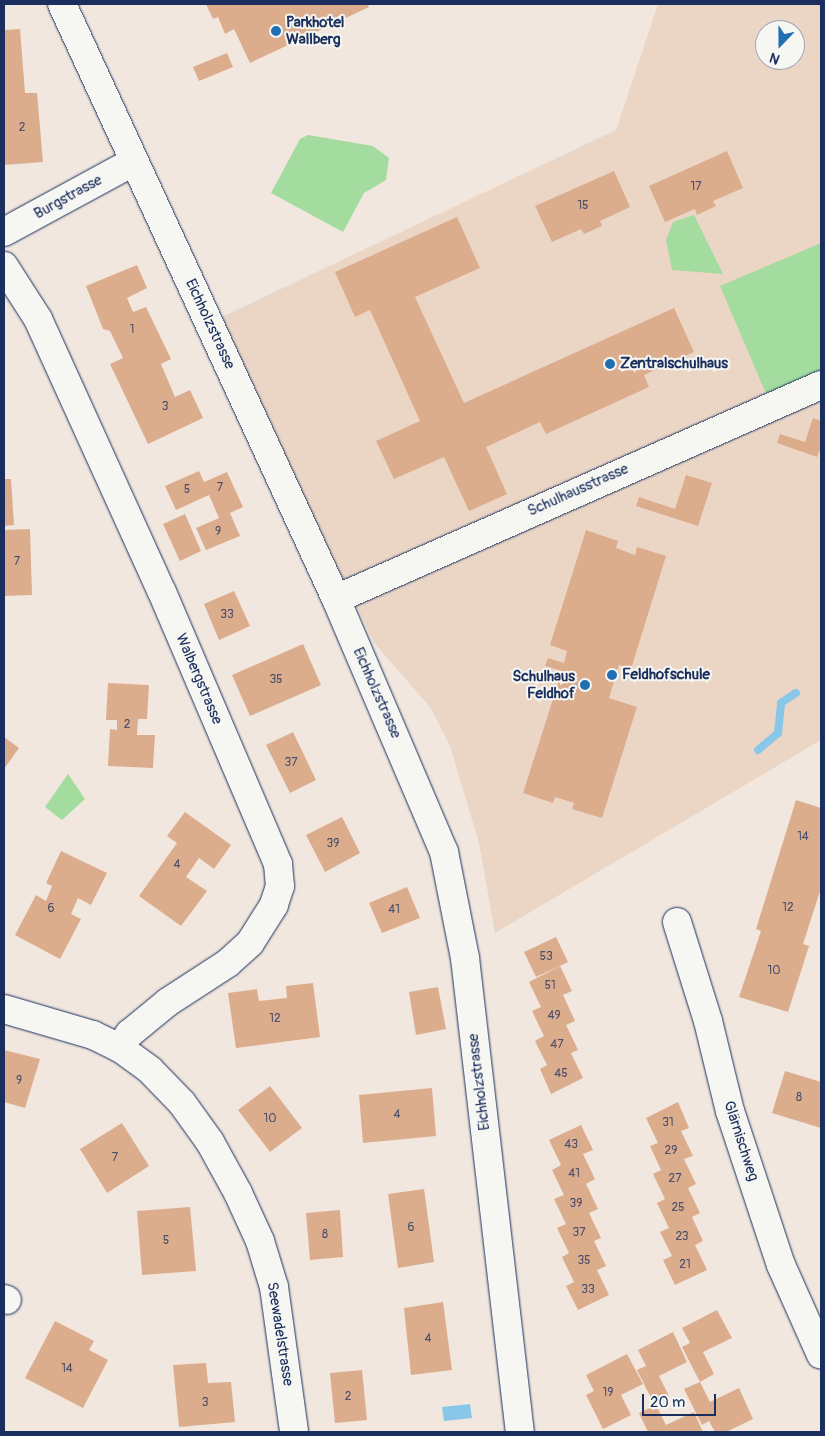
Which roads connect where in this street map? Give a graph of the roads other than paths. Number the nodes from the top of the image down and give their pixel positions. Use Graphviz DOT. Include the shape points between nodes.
graph roads {
  1 [pos="62,4"];
  2 [pos="133,162"];
  3 [pos="4,232"];
  4 [pos="4,266"];
  5 [pos="821,385"];
  6 [pos="336,599"];
  7 [pos="677,922"];
  8 [pos="4,1009"];
  9 [pos="120,1048"];
  10 [pos="821,1355"];
  11 [pos="294,1432"];
  12 [pos="520,1432"];
  1 -- 2 [label="street, Eichholzstrasse"];
  2 -- 3 [label="street, Burgstrasse"];
  2 -- 6 [label="street, Eichholzstrasse"];
  4 -- 9 [label="street, Walbergstrasse" via="42,328 162,592 278,864 280,886 274,905 250,943 145,1021 129,1034"];
  5 -- 6 [label="street, Schulhausstrasse"];
  6 -- 12 [label="street, Eichholzstrasse" via="444,852 464,958"];
  7 -- 10 [label="street, Glärnischweg" via="708,1021 730,1111 780,1265"];
  8 -- 9 [label="street, Seewadelstrasse" via="93,1035"];
  9 -- 11 [label="street, Seewadelstrasse" via="150,1070 182,1103 210,1142 260,1241 274,1288"];
}
